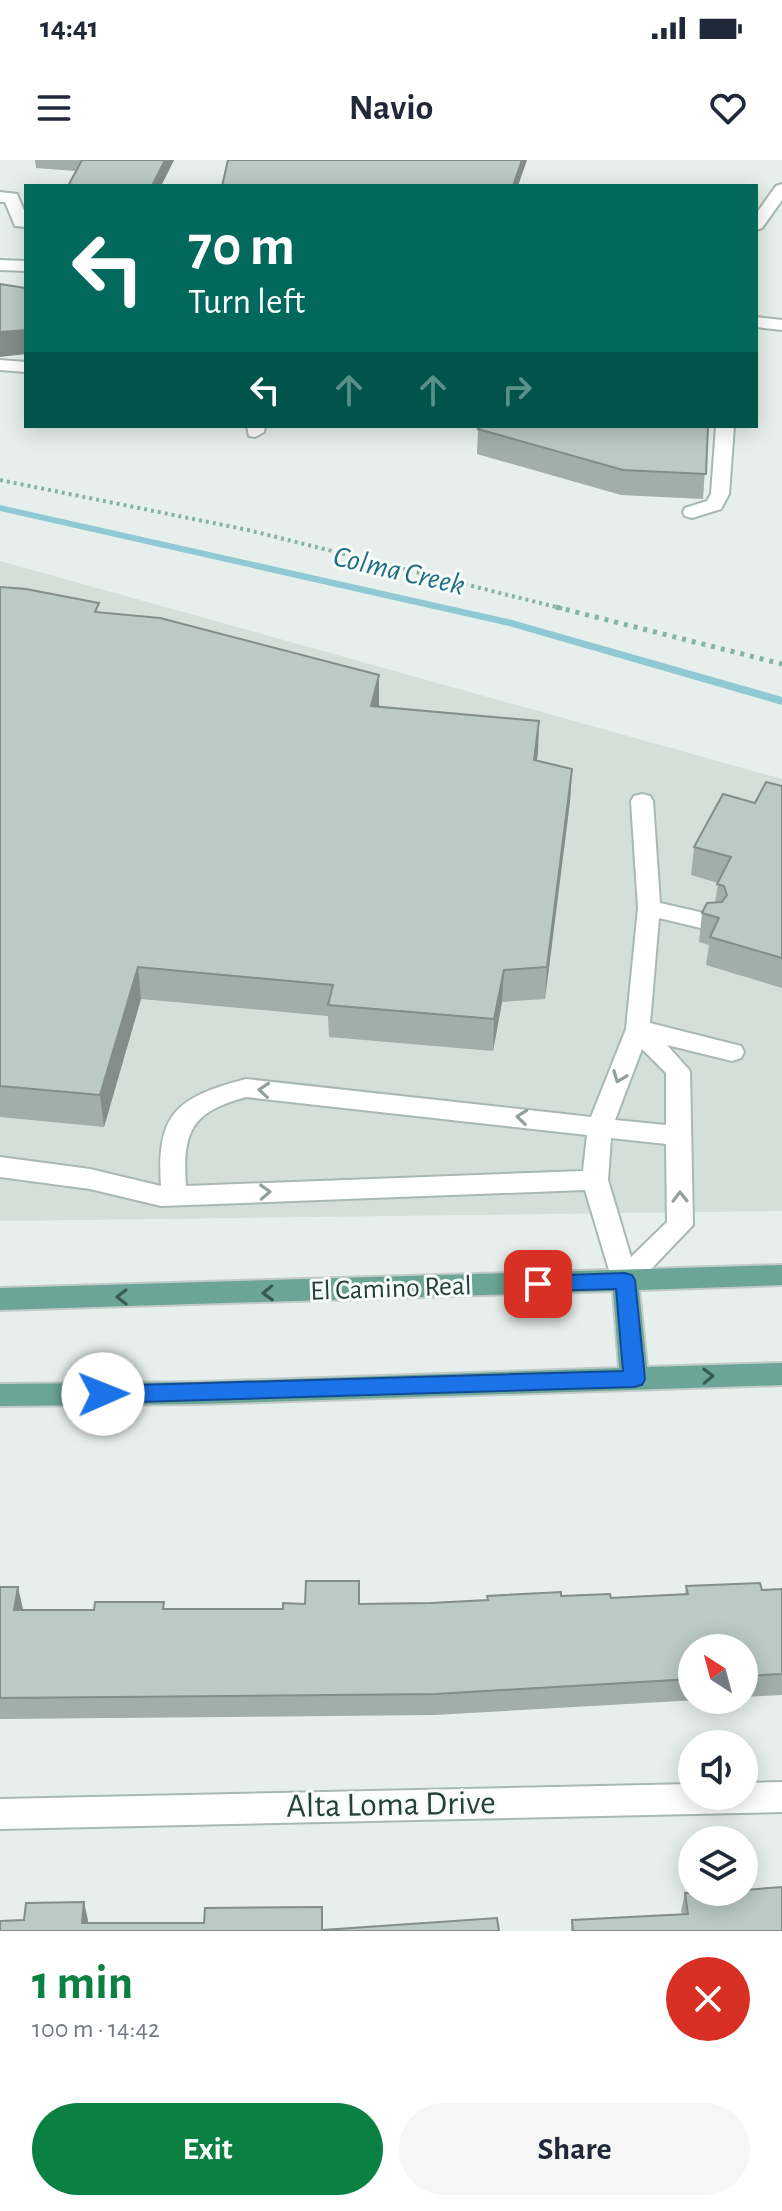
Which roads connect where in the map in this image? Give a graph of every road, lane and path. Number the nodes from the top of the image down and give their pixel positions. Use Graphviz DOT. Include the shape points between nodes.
graph roads {
  1 [pos="782,189"];
  2 [pos="0,197"];
  3 [pos="758,222"];
  4 [pos="21,223"];
  5 [pos="0,265"];
  6 [pos="24,266"];
  7 [pos="758,322"];
  8 [pos="782,325"];
  9 [pos="0,365"];
  10 [pos="24,367"];
  11 [pos="725,428"];
  12 [pos="0,480"];
  13 [pos="692,512"];
  14 [pos="782,664"];
  15 [pos="642,801"];
  16 [pos="649,908"];
  17 [pos="709,922"];
  18 [pos="638,1029"];
  19 [pos="732,1052"];
  20 [pos="600,1126"];
  21 [pos="679,1136"];
  22 [pos="0,1167"];
  23 [pos="595,1180"];
  24 [pos="174,1196"];
  25 [pos="782,1275"];
  26 [pos="625,1280"];
  27 [pos="0,1299"];
  28 [pos="782,1374"];
  29 [pos="634,1379"];
  30 [pos="0,1395"];
  31 [pos="782,1797"];
  32 [pos="0,1814"];
  1 -- 3 [label="street"];
  2 -- 4 [label="street" via="11,197"];
  5 -- 6 [label="street"];
  7 -- 8 [label="street"];
  9 -- 10 [label="street"];
  11 -- 13 [label="street" via="720,494 714,505"];
  12 -- 14 [label="path" via="248,530"];
  15 -- 16 [label="street"];
  16 -- 17 [label="street"];
  16 -- 18 [label="street"];
  18 -- 19 [label="street"];
  18 -- 20 [label="street, one-way"];
  18 -- 21 [label="street" via="678,1071"];
  20 -- 21 [label="street"];
  20 -- 23 [label="street"];
  20 -- 24 [label="street, one-way" via="246,1088 203,1101 178,1126 170,1155"];
  26 -- 21 [label="street, one-way" via="680,1225"];
  22 -- 24 [label="street"];
  24 -- 23 [label="street, one-way"];
  23 -- 26 [label="street"];
  25 -- 26 [label="main road, El Camino Real"];
  26 -- 27 [label="main road, El Camino Real, one-way"];
  26 -- 29 [label="main road"];
  29 -- 28 [label="main road, one-way"];
  29 -- 30 [label="main road"];
  31 -- 32 [label="street, Alta Loma Drive"];
}
